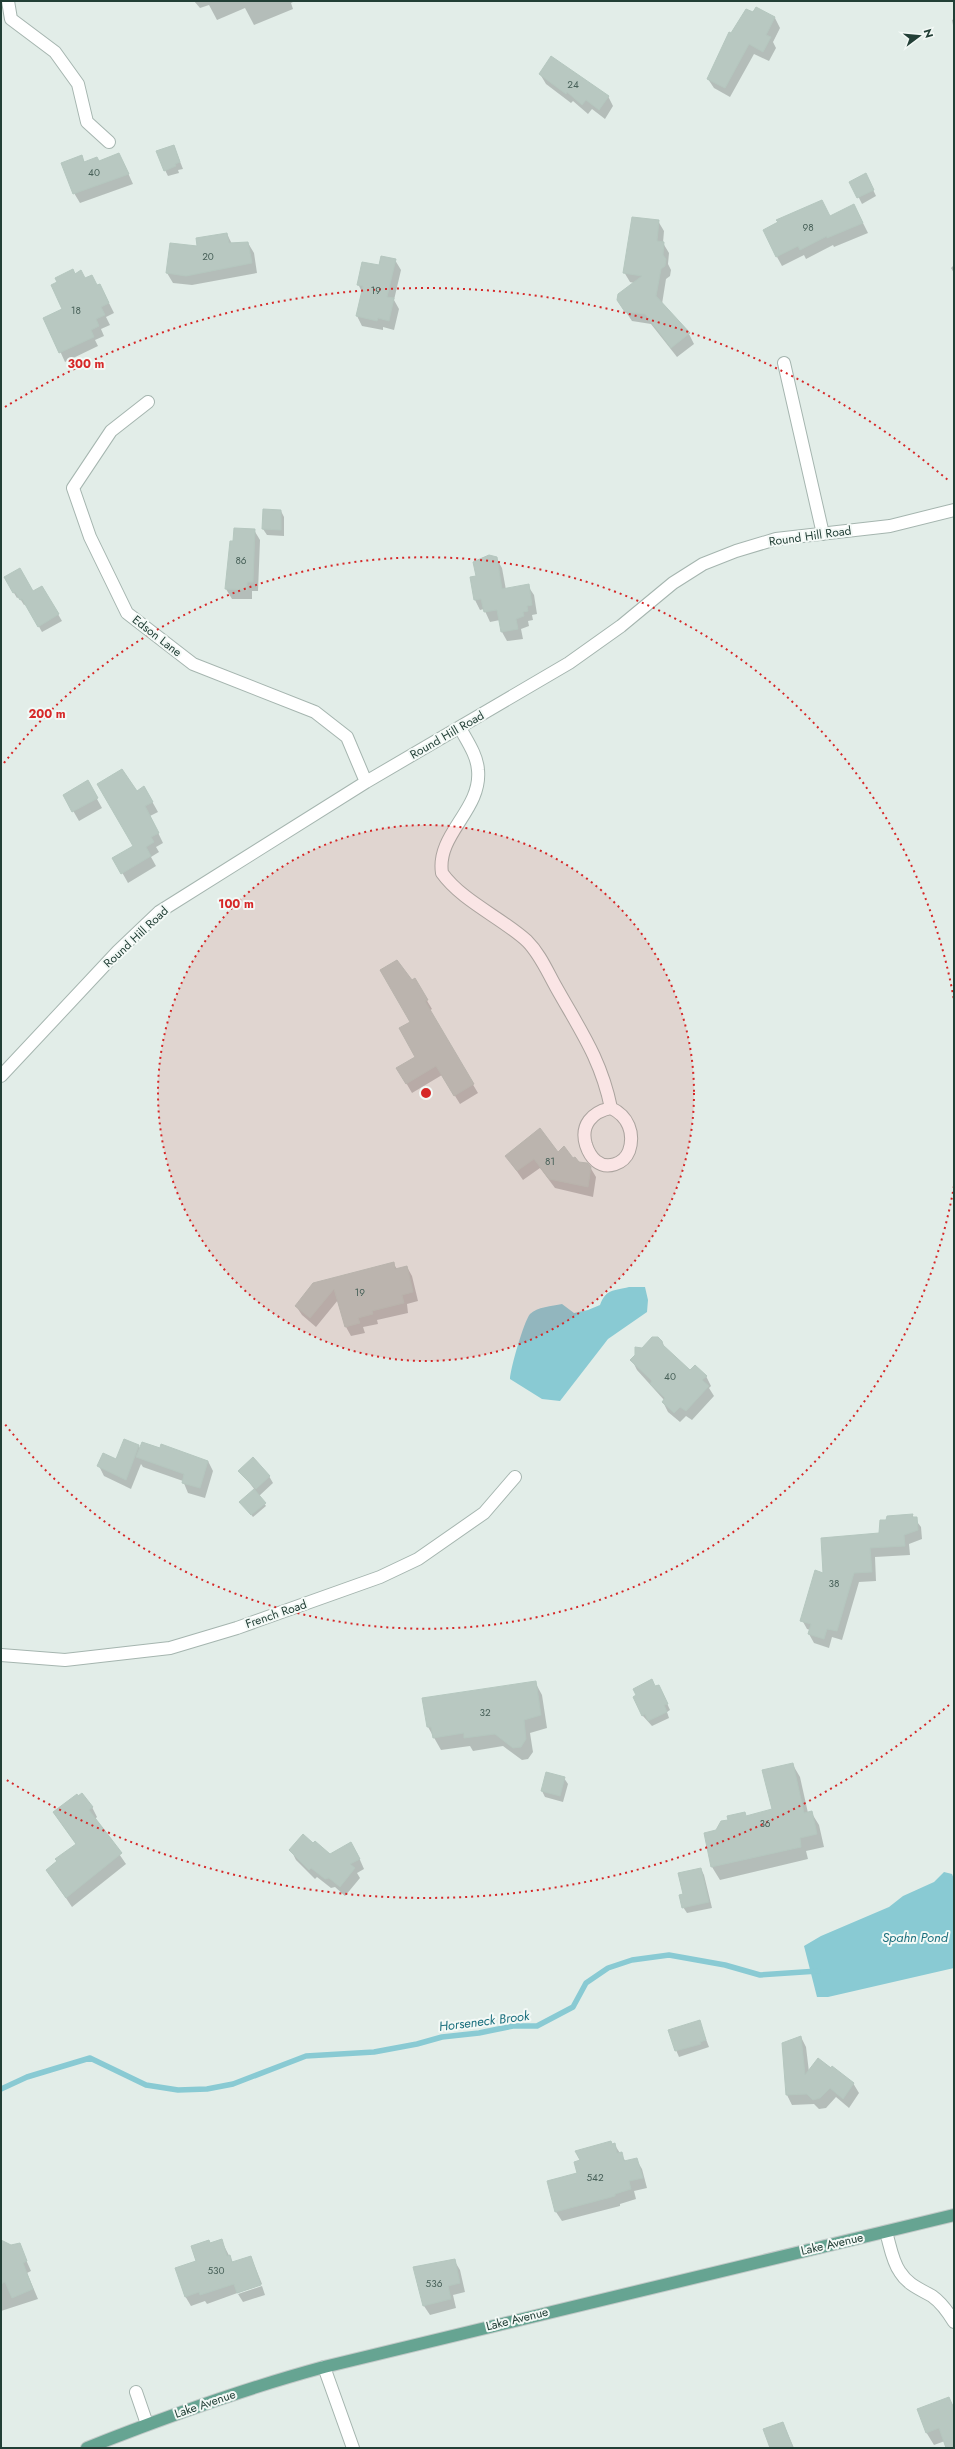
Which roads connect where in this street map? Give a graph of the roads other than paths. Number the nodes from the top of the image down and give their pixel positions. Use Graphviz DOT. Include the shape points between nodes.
graph roads {
  1 [pos="8,1"];
  2 [pos="109,142"];
  3 [pos="784,363"];
  4 [pos="148,402"];
  5 [pos="954,510"];
  6 [pos="823,534"];
  7 [pos="460,728"];
  8 [pos="366,782"];
  9 [pos="1,1076"];
  10 [pos="611,1108"];
  11 [pos="515,1477"];
  12 [pos="1,1655"];
  13 [pos="954,2215"];
  14 [pos="886,2232"];
  15 [pos="954,2322"];
  16 [pos="324,2367"];
  17 [pos="136,2392"];
  18 [pos="147,2424"];
  19 [pos="88,2448"];
  20 [pos="354,2448"];
  1 -- 2 [label="street" via="11,19 55,52 78,84 88,122"];
  3 -- 6 [label="street"];
  4 -- 8 [label="street, Edson Lane" via="111,431 73,488 90,537 127,613 194,664 315,712 347,737"];
  5 -- 6 [label="street, Round Hill Road" via="890,526"];
  6 -- 7 [label="street, Round Hill Road" via="776,539 703,564 673,583 621,626 569,663"];
  7 -- 8 [label="street, Round Hill Road"];
  7 -- 10 [label="street" via="476,761 477,782 474,796 442,854 442,873 528,942 542,960 594,1053 606,1085"];
  8 -- 9 [label="street, Round Hill Road" via="159,912 118,951"];
  10 -- 10 [label="street" via="621,1113 629,1124 631,1142 625,1160 616,1165 596,1162 589,1153 584,1133 589,1120 596,1113"];
  11 -- 12 [label="street, French Road" via="484,1513 418,1559 380,1577 237,1628 170,1648 65,1660"];
  13 -- 14 [label="main road, Lake Avenue"];
  14 -- 15 [label="street" via="900,2272 915,2288 932,2297 946,2309"];
  14 -- 16 [label="main road, Lake Avenue" via="792,2252"];
  16 -- 18 [label="main road, Lake Avenue" via="270,2382"];
  16 -- 20 [label="street"];
  17 -- 18 [label="street"];
  18 -- 19 [label="main road, Lake Avenue"];
}
